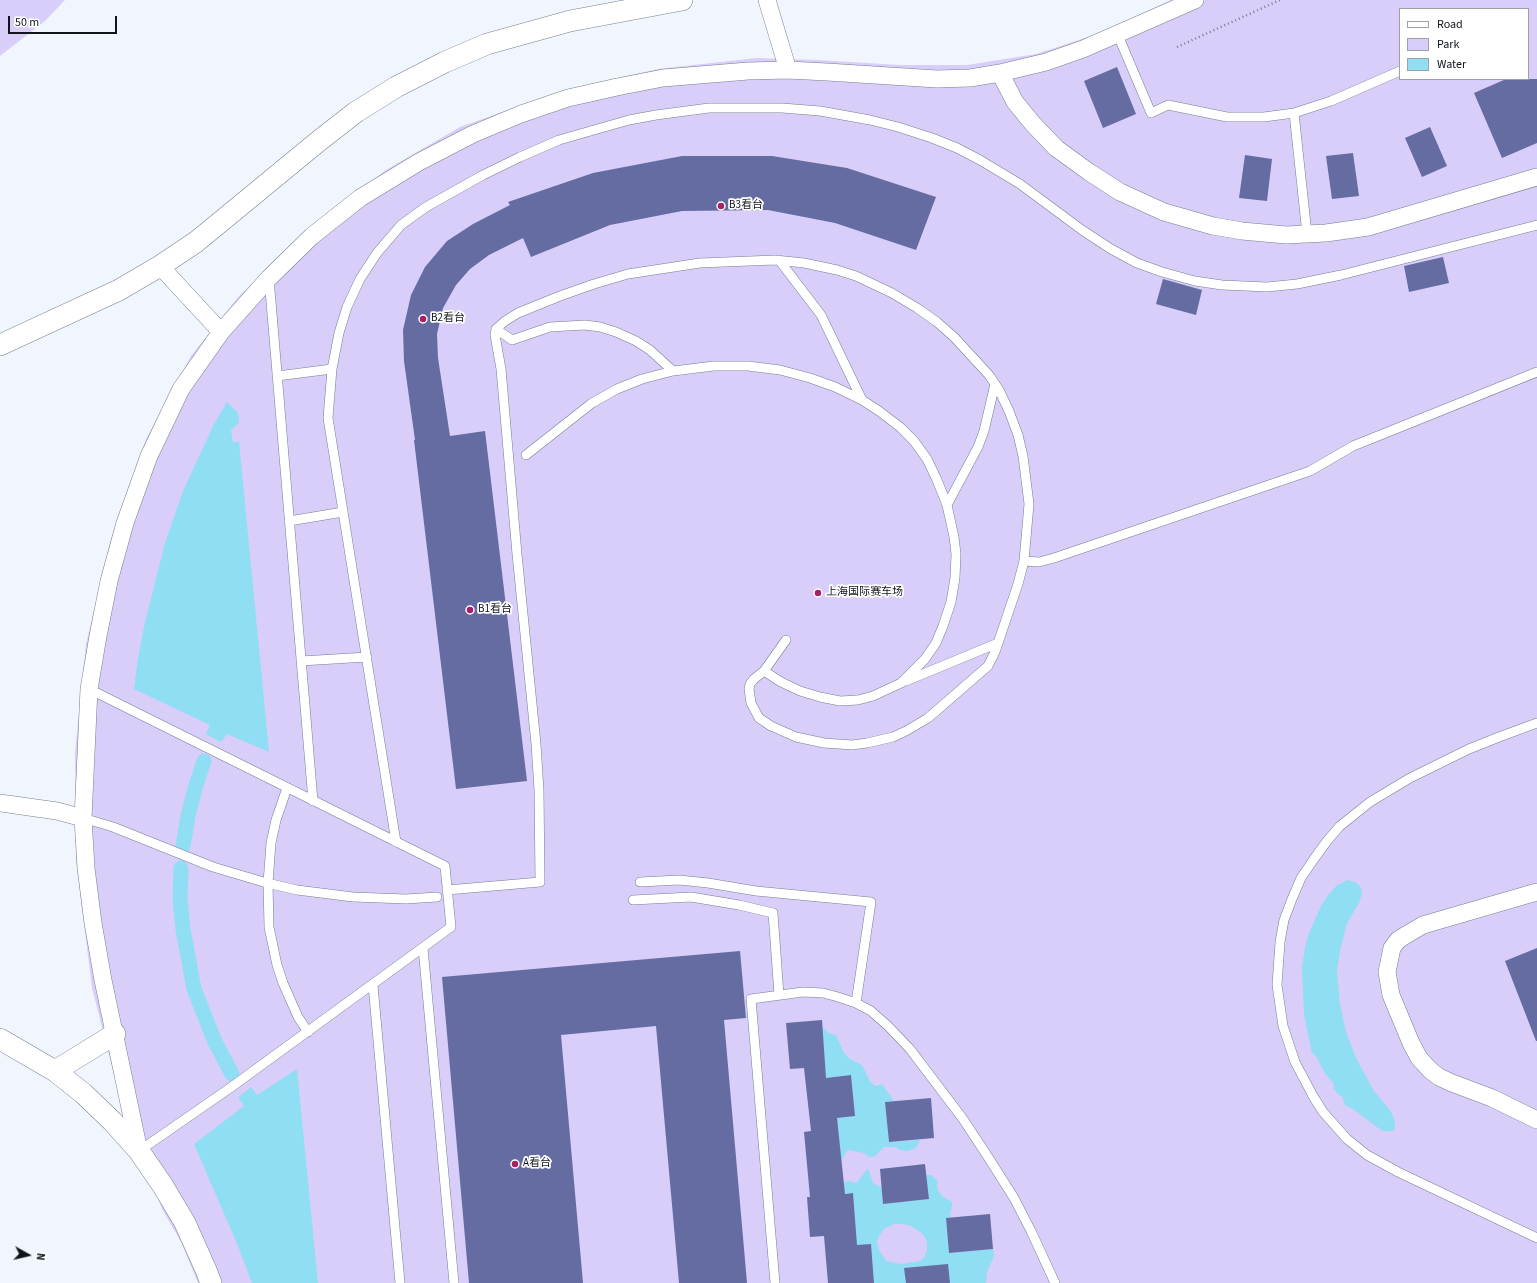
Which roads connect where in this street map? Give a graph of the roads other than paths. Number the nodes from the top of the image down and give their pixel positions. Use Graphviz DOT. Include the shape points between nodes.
graph roads {
  1 [pos="682,0"];
  2 [pos="767,0"];
  3 [pos="1195,0"];
  4 [pos="1117,34"];
  5 [pos="788,70"];
  6 [pos="1399,71"];
  7 [pos="1000,73"];
  8 [pos="1294,113"];
  9 [pos="1537,177"];
  10 [pos="1537,225"];
  11 [pos="1307,234"];
  12 [pos="779,260"];
  13 [pos="160,266"];
  14 [pos="269,278"];
  15 [pos="496,329"];
  16 [pos="221,332"];
  17 [pos="0,345"];
  18 [pos="332,369"];
  19 [pos="673,371"];
  20 [pos="1537,372"];
  21 [pos="277,376"];
  22 [pos="995,384"];
  23 [pos="862,400"];
  24 [pos="526,455"];
  25 [pos="947,505"];
  26 [pos="343,512"];
  27 [pos="289,521"];
  28 [pos="1024,561"];
  29 [pos="786,640"];
  30 [pos="998,644"];
  31 [pos="366,656"];
  32 [pos="301,661"];
  33 [pos="764,671"];
  34 [pos="901,683"];
  35 [pos="89,689"];
  36 [pos="1537,723"];
  37 [pos="287,788"];
  38 [pos="314,801"];
  39 [pos="0,803"];
  40 [pos="83,818"];
  41 [pos="396,842"];
  42 [pos="640,882"];
  43 [pos="268,883"];
  44 [pos="447,890"];
  45 [pos="1537,892"];
  46 [pos="437,897"];
  47 [pos="633,900"];
  48 [pos="423,948"];
  49 [pos="373,985"];
  50 [pos="780,995"];
  51 [pos="856,1003"];
  52 [pos="308,1032"];
  53 [pos="115,1034"];
  54 [pos="0,1039"];
  55 [pos="56,1071"];
  56 [pos="1537,1120"];
  57 [pos="139,1151"];
  58 [pos="1537,1238"];
  59 [pos="211,1283"];
  60 [pos="400,1283"];
  61 [pos="454,1283"];
  62 [pos="775,1283"];
  63 [pos="1055,1283"];
  1 -- 13 [label="street" via="570,21 488,44 445,62 396,87 350,117 196,242"];
  2 -- 5 [label="street"];
  3 -- 4 [label="street"];
  4 -- 7 [label="street" via="1046,62"];
  4 -- 8 [label="lane" via="1151,113 1168,105 1227,116 1264,117"];
  5 -- 7 [label="street" via="937,79 970,78"];
  5 -- 14 [label="street" via="663,78 568,98 521,114 473,134 419,162 360,198 312,236"];
  6 -- 8 [label="lane" via="1332,101"];
  7 -- 11 [label="street" via="1015,102 1056,148 1120,192 1164,212 1213,226 1254,233"];
  8 -- 11 [label="lane"];
  9 -- 11 [label="street" via="1368,227"];
  10 -- 18 [label="lane" via="1297,284 1267,287 1222,285 1194,281 1162,272 1111,249 1020,184 957,148 925,135 870,120 820,111 782,108 689,110 629,120 559,140 520,157 426,207 401,225 377,253 360,279 347,307"];
  12 -- 15 [label="lane" via="700,263 628,274 518,313"];
  12 -- 22 [label="lane" via="804,262 837,270 892,293 937,322 969,352"];
  12 -- 23 [label="lane" via="821,315"];
  13 -- 16 [label="street"];
  13 -- 17 [label="street" via="119,290"];
  14 -- 16 [label="street"];
  14 -- 21 [label="lane"];
  15 -- 19 [label="lane" via="512,340 550,327 600,327 636,341"];
  15 -- 44 [label="lane" via="536,744 540,882"];
  16 -- 35 [label="street" via="181,389 149,456 109,581"];
  18 -- 21 [label="lane"];
  18 -- 26 [label="lane" via="328,418"];
  19 -- 23 [label="lane" via="714,366 748,366 780,370 835,387"];
  19 -- 24 [label="lane" via="616,389 592,403"];
  20 -- 28 [label="lane" via="1366,440 1310,471 1054,558 1039,562"];
  21 -- 27 [label="lane"];
  22 -- 25 [label="lane" via="978,447"];
  22 -- 28 [label="lane" via="1009,411 1023,456 1029,504"];
  23 -- 25 [label="lane" via="880,410 914,440 927,459"];
  25 -- 34 [label="lane" via="956,554 951,602 943,626 925,660"];
  26 -- 27 [label="lane"];
  26 -- 31 [label="lane"];
  27 -- 32 [label="lane"];
  28 -- 30 [label="lane"];
  29 -- 33 [label="lane"];
  30 -- 33 [label="lane" via="988,666 928,718 893,737 852,745 796,737 762,721 751,703 749,689 754,679"];
  30 -- 34 [label="lane"];
  31 -- 32 [label="lane"];
  31 -- 41 [label="lane"];
  32 -- 38 [label="lane"];
  33 -- 34 [label="lane" via="800,691 840,701 873,696"];
  35 -- 37 [label="lane"];
  35 -- 40 [label="street"];
  36 -- 58 [label="lane" via="1499,736 1410,778 1370,802 1340,826 1326,841 1301,878 1292,899 1284,920 1280,942 1277,985 1283,1026 1295,1062 1323,1112 1347,1139 1367,1155 1398,1172"];
  37 -- 38 [label="lane"];
  37 -- 43 [label="lane" via="271,843"];
  38 -- 41 [label="lane"];
  39 -- 40 [label="street" via="57,811"];
  40 -- 43 [label="lane" via="113,827 213,867"];
  40 -- 53 [label="street" via="93,923"];
  41 -- 44 [label="lane" via="445,866"];
  42 -- 51 [label="lane" via="679,880 756,891 871,902"];
  43 -- 46 [label="lane" via="297,890 353,897"];
  43 -- 52 [label="lane" via="269,926 277,964 293,1007"];
  44 -- 48 [label="lane" via="451,927"];
  45 -- 56 [label="street" via="1423,925 1398,940 1392,948 1387,972 1391,995 1411,1042 1419,1058 1430,1070 1452,1084 1492,1098"];
  47 -- 50 [label="lane" via="691,897 773,913"];
  48 -- 49 [label="lane"];
  48 -- 61 [label="lane"];
  49 -- 52 [label="lane"];
  49 -- 60 [label="lane"];
  50 -- 51 [label="lane" via="823,993"];
  50 -- 62 [label="lane" via="751,999"];
  51 -- 63 [label="lane" via="871,1011 910,1049 963,1120 1014,1198"];
  52 -- 57 [label="lane"];
  53 -- 55 [label="street"];
  53 -- 57 [label="street"];
  54 -- 55 [label="street"];
  55 -- 57 [label="street" via="112,1121"];
  57 -- 59 [label="street" via="185,1223"];
}
